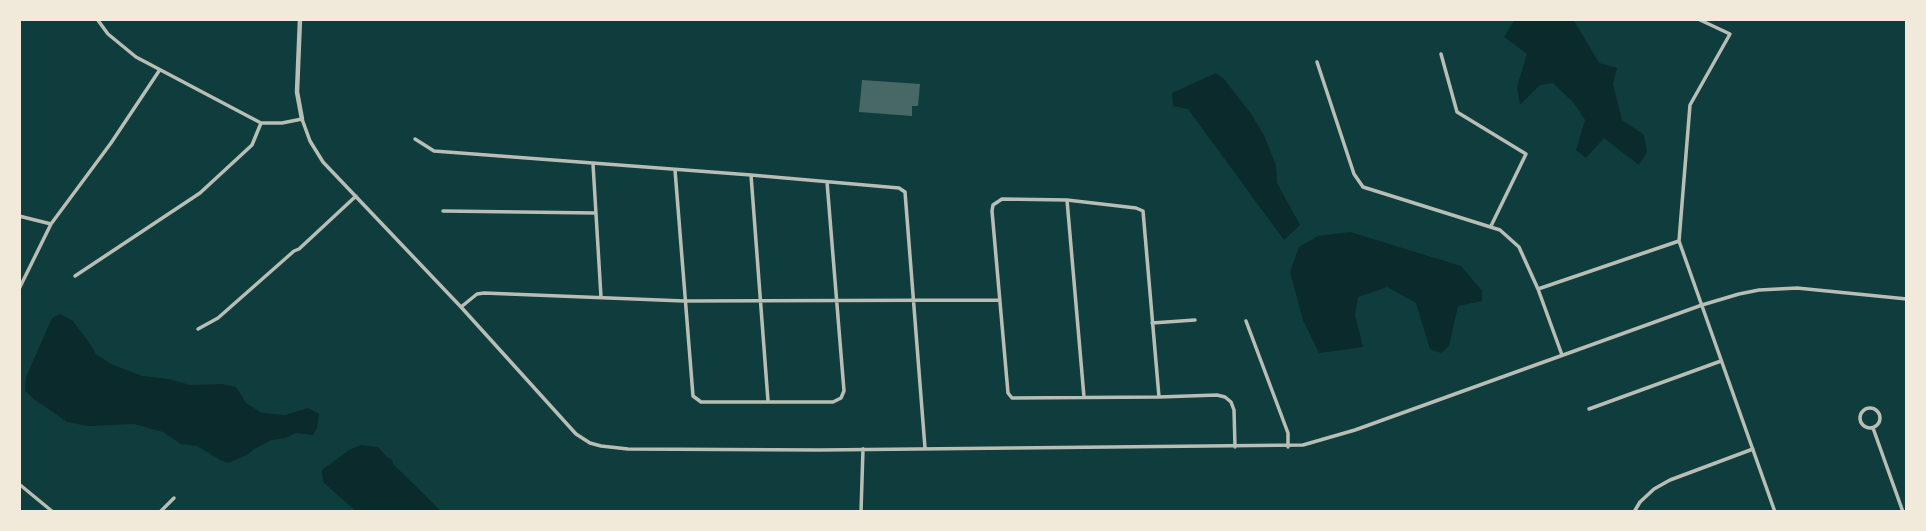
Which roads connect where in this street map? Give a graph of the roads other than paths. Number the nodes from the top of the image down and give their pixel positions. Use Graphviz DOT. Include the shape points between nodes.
graph roads {
  1 [pos="97,19"];
  2 [pos="300,19"];
  3 [pos="1698,19"];
  4 [pos="1441,54"];
  5 [pos="1317,62"];
  6 [pos="159,71"];
  7 [pos="302,119"];
  8 [pos="261,123"];
  9 [pos="415,139"];
  10 [pos="593,164"];
  11 [pos="675,170"];
  12 [pos="751,174"];
  13 [pos="827,182"];
  14 [pos="356,196"];
  15 [pos="1067,200"];
  16 [pos="443,211"];
  17 [pos="596,213"];
  18 [pos="19,216"];
  19 [pos="51,225"];
  20 [pos="1491,226"];
  21 [pos="1679,241"];
  22 [pos="75,276"];
  23 [pos="19,289"];
  24 [pos="1538,289"];
  25 [pos="601,296"];
  26 [pos="1907,299"];
  27 [pos="914,300"];
  28 [pos="999,300"];
  29 [pos="684,301"];
  30 [pos="761,301"];
  31 [pos="837,301"];
  32 [pos="1702,305"];
  33 [pos="461,307"];
  34 [pos="1195,320"];
  35 [pos="1246,321"];
  36 [pos="1152,323"];
  37 [pos="198,329"];
  38 [pos="1562,355"];
  39 [pos="1721,361"];
  40 [pos="1159,397"];
  41 [pos="1084,398"];
  42 [pos="768,401"];
  43 [pos="1589,409"];
  44 [pos="1872,428"];
  45 [pos="1235,447"];
  46 [pos="1289,447"];
  47 [pos="925,448"];
  48 [pos="863,449"];
  49 [pos="1753,449"];
  50 [pos="19,484"];
  51 [pos="174,498"];
  52 [pos="53,512"];
  53 [pos="160,512"];
  54 [pos="860,512"];
  55 [pos="1634,512"];
  56 [pos="1775,512"];
  57 [pos="1903,512"];
  1 -- 6 [label="street" via="119,45"];
  2 -- 7 [label="street" via="297,92"];
  3 -- 21 [label="street" via="1730,34 1690,105"];
  4 -- 20 [label="street" via="1457,112 1526,154"];
  5 -- 20 [label="street" via="1354,174 1363,187"];
  6 -- 8 [label="street"];
  6 -- 19 [label="street"];
  7 -- 8 [label="street"];
  7 -- 14 [label="street" via="323,162"];
  8 -- 22 [label="street" via="252,145 200,193"];
  9 -- 10 [label="street" via="434,150"];
  10 -- 11 [label="street"];
  10 -- 17 [label="street"];
  11 -- 12 [label="street"];
  11 -- 29 [label="street"];
  12 -- 13 [label="street"];
  12 -- 30 [label="street"];
  13 -- 27 [label="street" via="905,192"];
  13 -- 31 [label="street"];
  14 -- 33 [label="street"];
  14 -- 37 [label="street" via="218,318"];
  15 -- 28 [label="street" via="1002,199 993,205"];
  15 -- 36 [label="street" via="1143,211"];
  15 -- 41 [label="street"];
  16 -- 17 [label="street"];
  17 -- 25 [label="street"];
  18 -- 19 [label="street"];
  19 -- 23 [label="street"];
  20 -- 24 [label="street" via="1519,247"];
  21 -- 24 [label="street"];
  21 -- 32 [label="street"];
  24 -- 38 [label="street"];
  25 -- 29 [label="street"];
  25 -- 33 [label="street" via="484,293"];
  26 -- 32 [label="street" via="1779,288"];
  27 -- 28 [label="street"];
  27 -- 31 [label="street"];
  27 -- 47 [label="street"];
  28 -- 41 [label="street" via="1012,398"];
  29 -- 30 [label="street"];
  29 -- 42 [label="street" via="693,396 701,402"];
  30 -- 31 [label="street"];
  30 -- 42 [label="street"];
  31 -- 42 [label="street" via="841,398 833,402"];
  32 -- 38 [label="street"];
  32 -- 39 [label="street"];
  33 -- 48 [label="street" via="576,434 590,443 628,449"];
  34 -- 36 [label="street"];
  35 -- 46 [label="street" via="1288,433"];
  36 -- 40 [label="street"];
  38 -- 46 [label="street" via="1329,439"];
  39 -- 43 [label="street"];
  39 -- 49 [label="street"];
  40 -- 41 [label="street"];
  40 -- 45 [label="street" via="1225,397 1234,410"];
  44 -- 44 [label="street" via="1879,421 1872,408 1861,413 1860,420"];
  44 -- 57 [label="street"];
  45 -- 46 [label="street"];
  45 -- 47 [label="street"];
  47 -- 48 [label="street"];
  48 -- 54 [label="street"];
  49 -- 55 [label="street" via="1670,480 1654,489"];
  49 -- 56 [label="street"];
  50 -- 52 [label="street"];
  51 -- 53 [label="street"];
}
